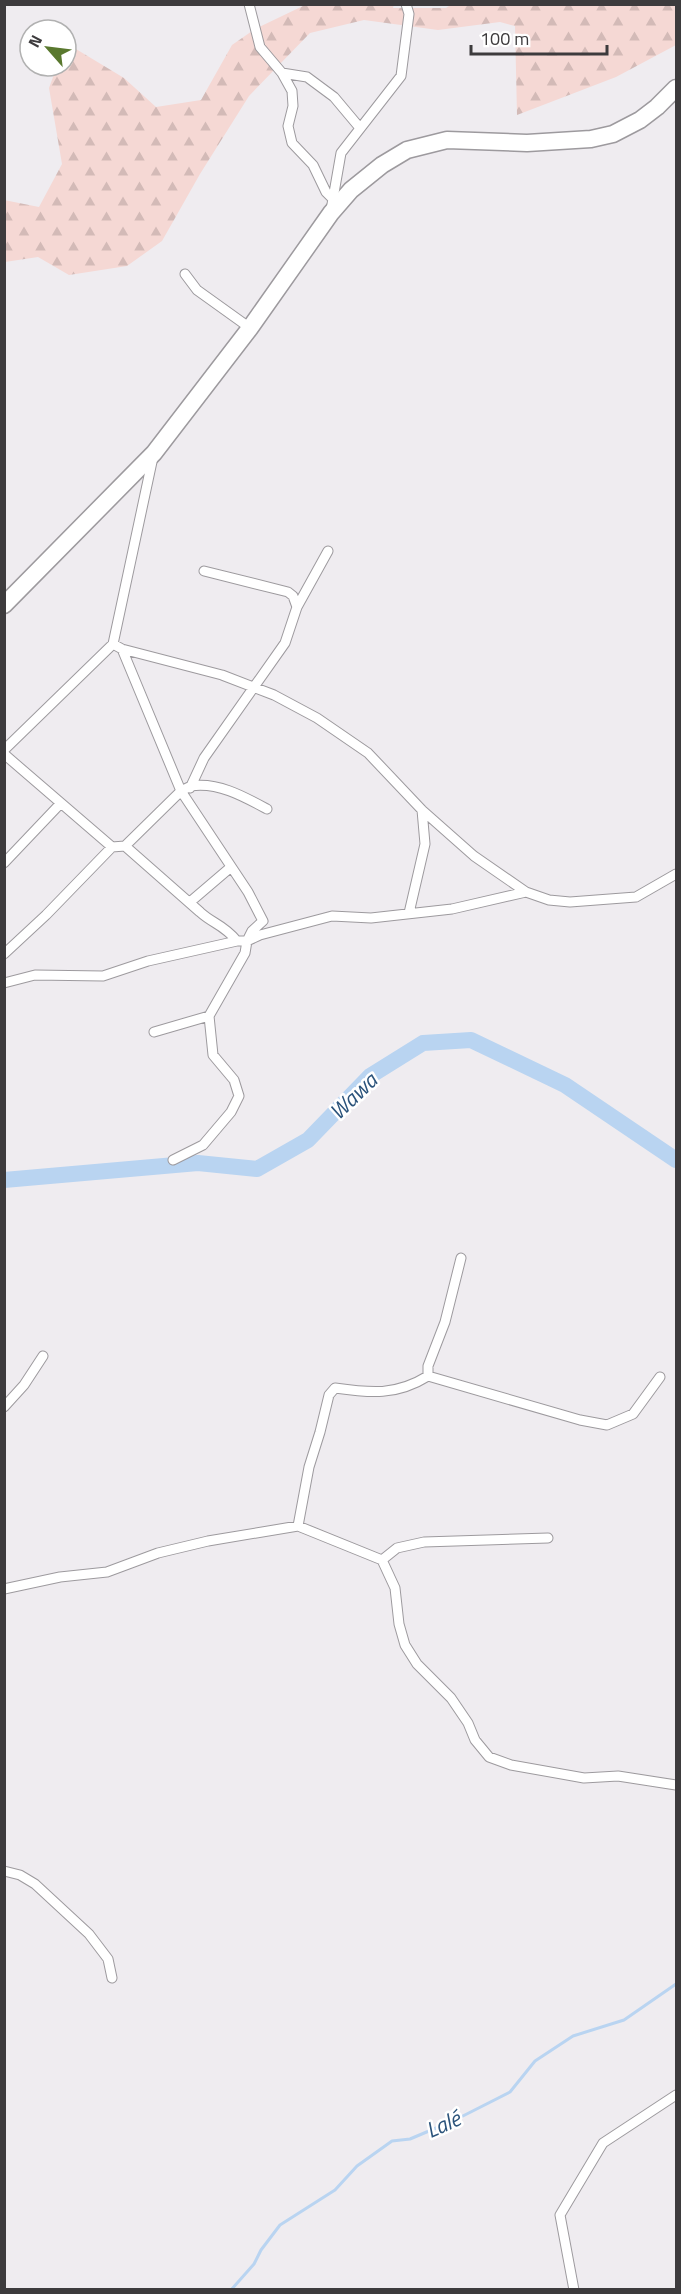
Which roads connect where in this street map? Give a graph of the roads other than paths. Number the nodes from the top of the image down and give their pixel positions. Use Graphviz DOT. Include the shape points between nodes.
graph roads {
  1 [pos="249,4"];
  2 [pos="406,4"];
  3 [pos="282,73"];
  4 [pos="675,90"];
  5 [pos="360,128"];
  6 [pos="332,206"];
  7 [pos="185,274"];
  8 [pos="250,328"];
  9 [pos="154,453"];
  10 [pos="328,551"];
  11 [pos="204,571"];
  12 [pos="4,605"];
  13 [pos="297,608"];
  14 [pos="118,647"];
  15 [pos="253,687"];
  16 [pos="4,752"];
  17 [pos="191,786"];
  18 [pos="183,795"];
  19 [pos="61,802"];
  20 [pos="267,809"];
  21 [pos="422,810"];
  22 [pos="125,846"];
  23 [pos="112,848"];
  24 [pos="4,863"];
  25 [pos="231,867"];
  26 [pos="676,874"];
  27 [pos="526,892"];
  28 [pos="190,902"];
  29 [pos="409,913"];
  30 [pos="242,941"];
  31 [pos="4,954"];
  32 [pos="4,983"];
  33 [pos="209,1016"];
  34 [pos="154,1032"];
  35 [pos="173,1160"];
  36 [pos="461,1258"];
  37 [pos="43,1356"];
  38 [pos="428,1376"];
  39 [pos="660,1377"];
  40 [pos="4,1407"];
  41 [pos="298,1526"];
  42 [pos="548,1538"];
  43 [pos="382,1560"];
  44 [pos="4,1589"];
  45 [pos="676,1785"];
  46 [pos="4,1871"];
  47 [pos="112,1978"];
  48 [pos="676,2096"];
  49 [pos="574,2289"];
  1 -- 3 [label="street" via="260,47"];
  2 -- 5 [label="street" via="409,14 401,76"];
  3 -- 5 [label="street" via="308,77 334,97"];
  3 -- 6 [label="street" via="292,91 288,126 292,143 313,165"];
  4 -- 6 [label="highway" via="640,120 613,134 591,139 527,143 447,140 407,150"];
  5 -- 6 [label="street" via="341,153"];
  6 -- 8 [label="highway"];
  7 -- 8 [label="street" via="197,290"];
  8 -- 9 [label="highway"];
  9 -- 12 [label="highway"];
  9 -- 14 [label="street"];
  10 -- 13 [label="street"];
  11 -- 13 [label="street" via="288,592"];
  13 -- 15 [label="street" via="285,643"];
  14 -- 15 [label="street"];
  14 -- 16 [label="street"];
  14 -- 18 [label="street"];
  15 -- 17 [label="street" via="204,758"];
  15 -- 21 [label="street" via="317,718 368,753"];
  16 -- 19 [label="street"];
  17 -- 18 [label="street"];
  17 -- 20 [label="street" via="205,784 229,790"];
  18 -- 22 [label="street"];
  18 -- 25 [label="street"];
  19 -- 23 [label="street"];
  19 -- 24 [label="street"];
  21 -- 27 [label="street" via="474,856"];
  21 -- 29 [label="street" via="425,844"];
  22 -- 23 [label="street"];
  22 -- 28 [label="street"];
  23 -- 31 [label="street"];
  25 -- 28 [label="street"];
  25 -- 30 [label="street" via="263,921"];
  26 -- 27 [label="street" via="636,897 570,902"];
  27 -- 29 [label="street" via="452,909"];
  28 -- 30 [label="street"];
  29 -- 30 [label="street" via="371,918 332,916"];
  30 -- 32 [label="street" via="148,961 103,976 35,975"];
  30 -- 33 [label="street" via="245,953"];
  33 -- 34 [label="street"];
  33 -- 35 [label="street" via="213,1055 234,1080 239,1096 231,1112 203,1145"];
  36 -- 38 [label="street"];
  37 -- 40 [label="street"];
  38 -- 39 [label="street" via="608,1425 633,1414"];
  38 -- 41 [label="street" via="397,1390 372,1393 335,1388 329,1395 309,1467"];
  41 -- 43 [label="street"];
  41 -- 44 [label="street" via="168,1550 106,1572"];
  42 -- 43 [label="street" via="424,1542 397,1548"];
  43 -- 45 [label="street" via="395,1588 405,1645 417,1664 451,1698 489,1757 511,1765 584,1778 618,1776"];
  46 -- 47 [label="street" via="35,1884 89,1935 108,1959"];
  48 -- 49 [label="street" via="603,2143 560,2216"];
}
